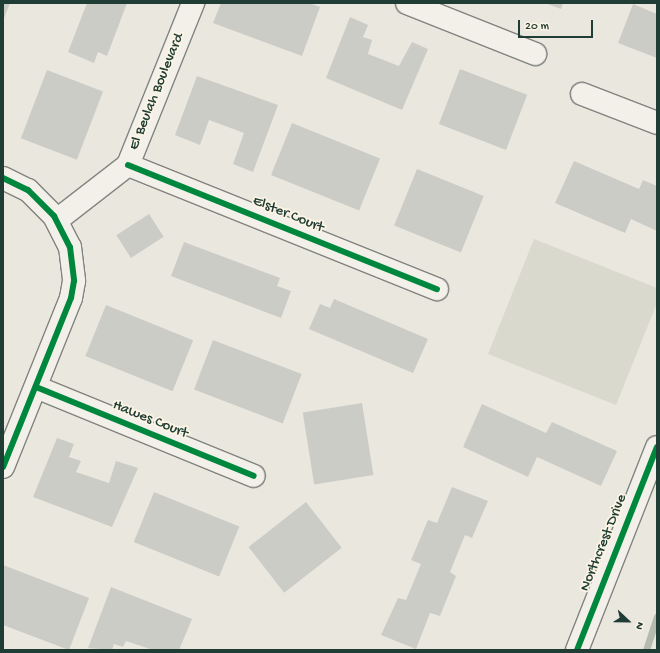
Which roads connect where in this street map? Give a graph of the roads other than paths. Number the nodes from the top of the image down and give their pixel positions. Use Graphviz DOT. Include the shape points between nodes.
graph roads {
  1 [pos="193,3"];
  2 [pos="407,3"];
  3 [pos="535,54"];
  4 [pos="582,94"];
  5 [pos="657,123"];
  6 [pos="128,166"];
  7 [pos="3,178"];
  8 [pos="57,220"];
  9 [pos="438,290"];
  10 [pos="36,387"];
  11 [pos="657,446"];
  12 [pos="3,467"];
  13 [pos="254,476"];
  14 [pos="577,650"];
  1 -- 6 [label="street, El Beulah Boulevard"];
  2 -- 3 [label="street"];
  4 -- 5 [label="street"];
  6 -- 8 [label="street, El Beulah Boulevard"];
  6 -- 9 [label="street, Elster Court"];
  7 -- 8 [label="street" via="32,194"];
  8 -- 10 [label="street" via="70,248 73,288"];
  10 -- 12 [label="street"];
  10 -- 13 [label="street, Hawes Court"];
  11 -- 14 [label="street, Northcrest Drive"];
}
